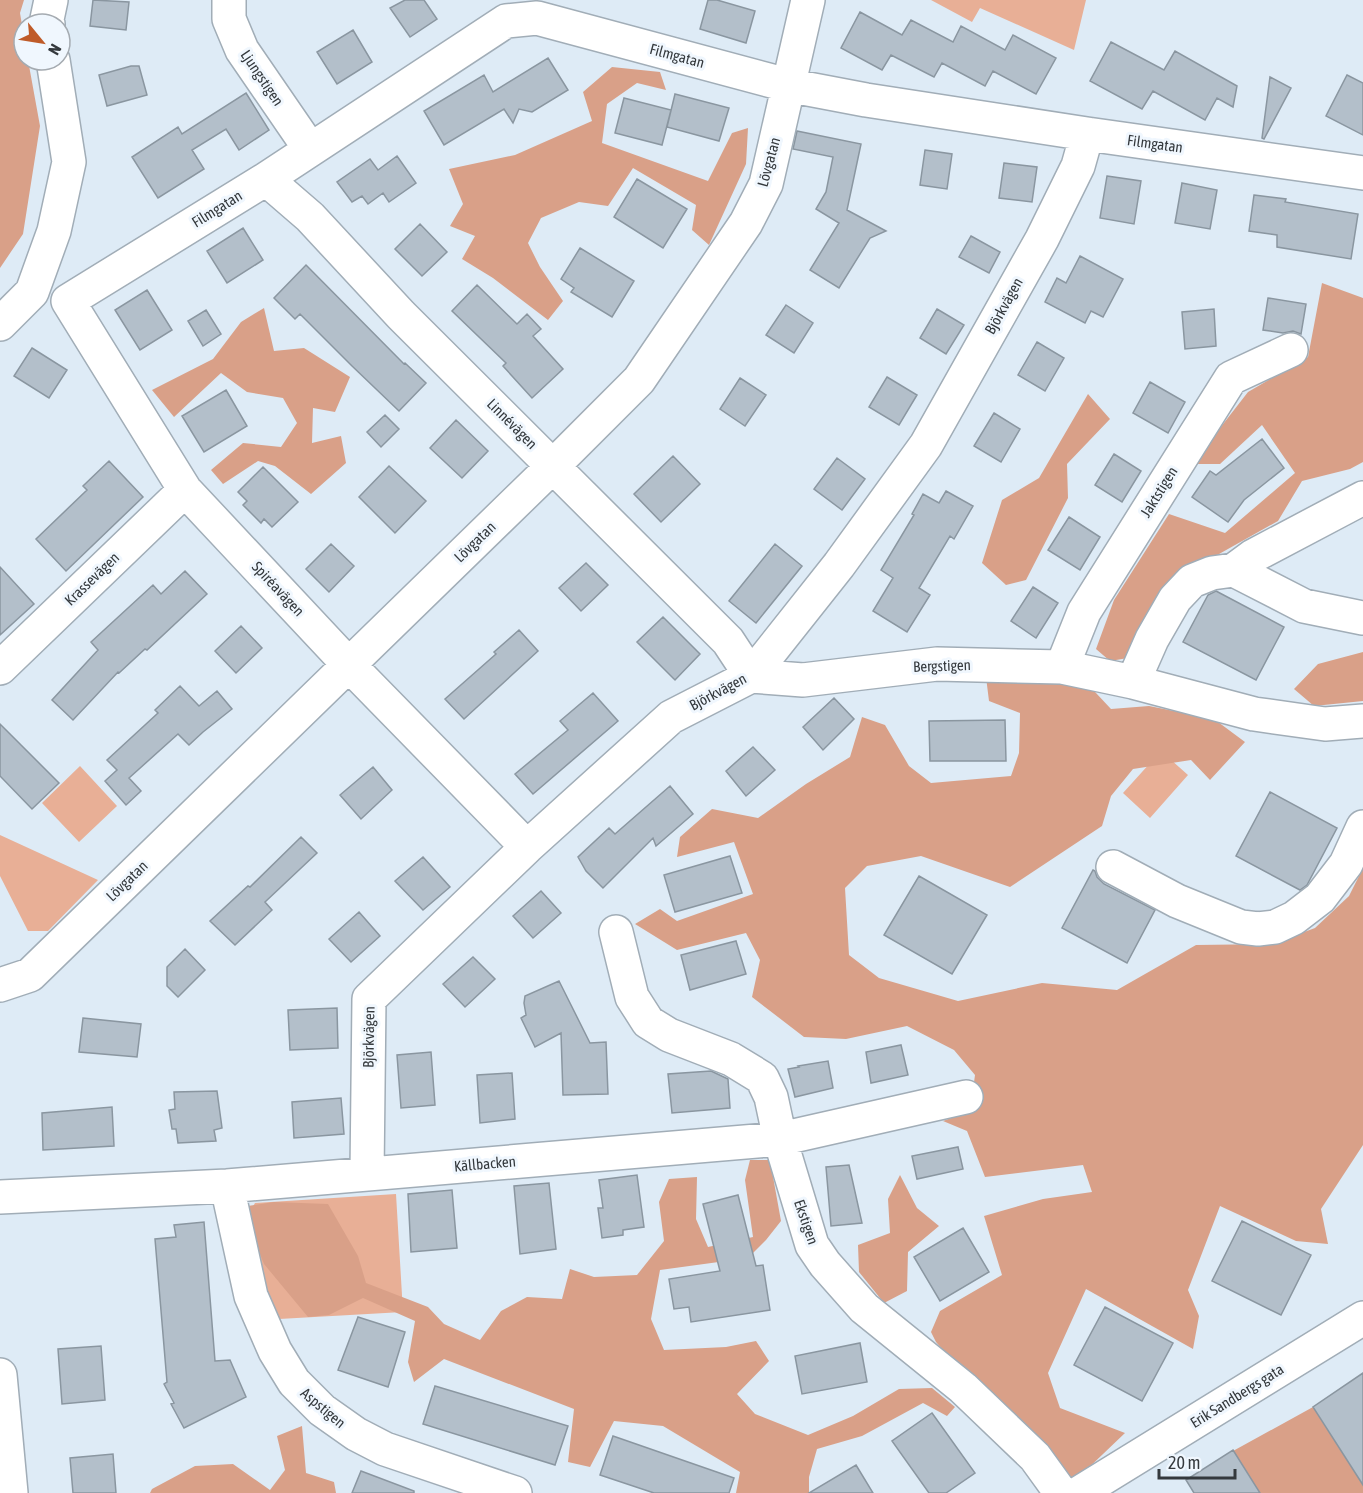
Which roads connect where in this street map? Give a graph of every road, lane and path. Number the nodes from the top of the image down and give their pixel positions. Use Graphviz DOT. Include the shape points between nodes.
graph roads {
  1 [pos="228,0"];
  2 [pos="808,0"];
  3 [pos="55,72"];
  4 [pos="787,85"];
  5 [pos="1088,134"];
  6 [pos="310,149"];
  7 [pos="1363,173"];
  8 [pos="267,179"];
  9 [pos="68,300"];
  10 [pos="0,324"];
  11 [pos="1291,350"];
  12 [pos="554,466"];
  13 [pos="184,490"];
  14 [pos="1363,498"];
  15 [pos="1234,570"];
  16 [pos="1363,618"];
  17 [pos="350,665"];
  18 [pos="1062,667"];
  19 [pos="0,668"];
  20 [pos="751,675"];
  21 [pos="1133,681"];
  22 [pos="1363,722"];
  23 [pos="1363,826"];
  24 [pos="527,847"];
  25 [pos="1113,867"];
  26 [pos="616,932"];
  27 [pos="0,985"];
  28 [pos="966,1097"];
  29 [pos="780,1139"];
  30 [pos="367,1174"];
  31 [pos="227,1185"];
  32 [pos="0,1197"];
  33 [pos="1363,1318"];
  34 [pos="0,1375"];
  35 [pos="10,1493"];
  36 [pos="515,1493"];
  37 [pos="1060,1493"];
  38 [pos="1079,1493"];
  1 -- 6 [label="street, Ljungstigen" via="228,19 242,50"];
  2 -- 4 [label="street, Lövgatan"];
  3 -- 10 [label="street" via="69,162 54,231 32,292"];
  4 -- 5 [label="street, Filmgatan"];
  4 -- 6 [label="street, Filmgatan" via="537,18 506,21"];
  4 -- 12 [label="street, Lövgatan" via="766,184 746,224 639,380"];
  5 -- 7 [label="street, Filmgatan"];
  5 -- 20 [label="street, Björkvägen" via="1078,166 1042,239 926,445 839,565"];
  6 -- 8 [label="street, Filmgatan"];
  8 -- 9 [label="street, Filmgatan"];
  8 -- 12 [label="street, Linnévägen"];
  9 -- 13 [label="street, Spiréavägen"];
  11 -- 18 [label="street, Jaktstigen" via="1231,378 1084,612"];
  12 -- 17 [label="street, Lövgatan"];
  12 -- 20 [label="street, Linnévägen" via="728,641"];
  13 -- 17 [label="street, Spiréavägen"];
  13 -- 19 [label="street, Krassevägen"];
  14 -- 15 [label="street" via="1252,556"];
  15 -- 16 [label="street" via="1304,606"];
  15 -- 21 [label="street" via="1192,581 1175,599"];
  17 -- 24 [label="street, Spiréavägen"];
  17 -- 27 [label="street, Lövgatan" via="30,975"];
  18 -- 20 [label="street, Bergstigen" via="937,664 803,680"];
  18 -- 21 [label="street, Bergstigen"];
  20 -- 24 [label="street, Björkvägen" via="671,717"];
  21 -- 22 [label="street, Bergstigen" via="1254,714 1325,724"];
  23 -- 25 [label="street" via="1346,864 1320,898 1275,927 1241,927 1176,901"];
  24 -- 30 [label="street, Björkvägen" via="369,999"];
  26 -- 29 [label="street, Ekstigen" via="632,997 648,1022 669,1035 731,1059 762,1078 771,1097"];
  28 -- 29 [label="street, Källbacken"];
  29 -- 30 [label="street, Källbacken"];
  29 -- 37 [label="street, Ekstigen" via="812,1245 825,1264 864,1308 963,1388 1035,1457"];
  30 -- 31 [label="street, Källbacken"];
  31 -- 32 [label="street, Källbacken"];
  31 -- 36 [label="street, Aspstigen" via="251,1296 294,1382 322,1410 365,1439"];
  33 -- 38 [label="street, Erik Sandbergs gata"];
  34 -- 35 [label="street"];
}
